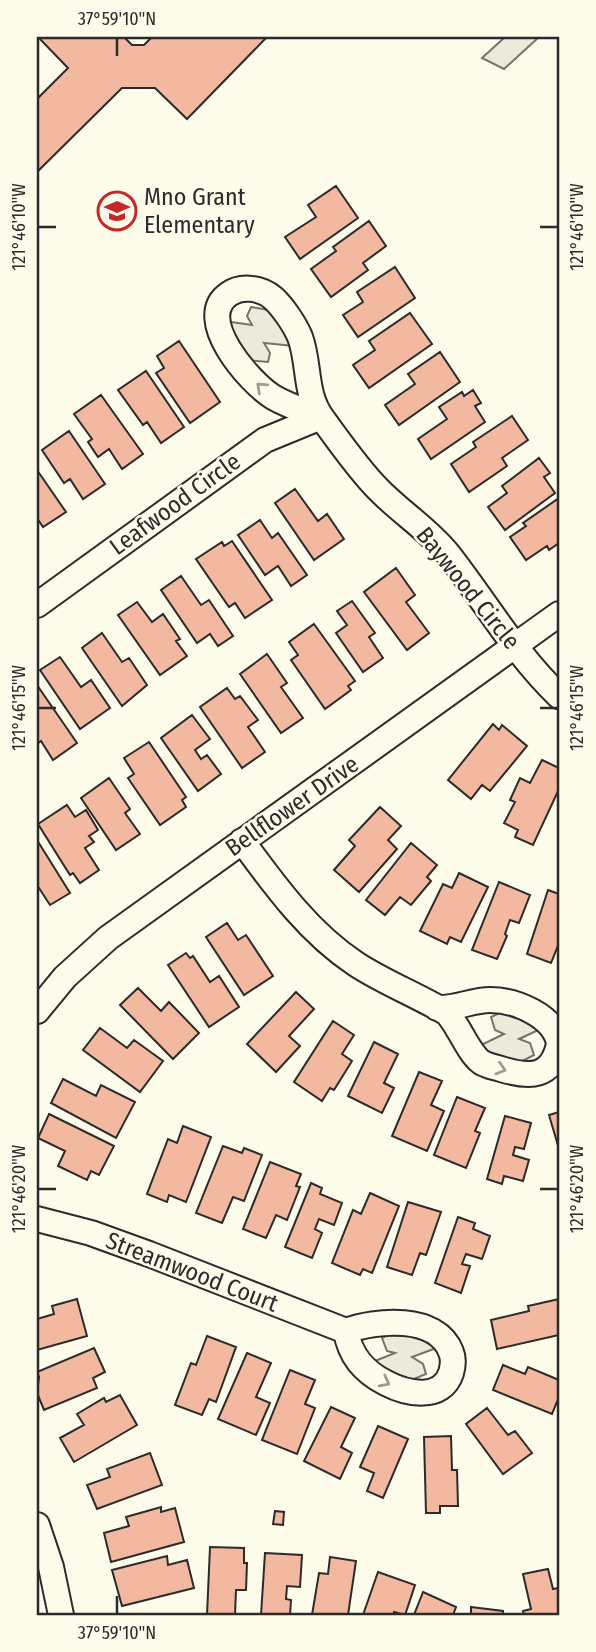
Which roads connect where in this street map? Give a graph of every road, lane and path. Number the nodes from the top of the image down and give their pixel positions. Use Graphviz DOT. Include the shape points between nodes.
graph roads {
  1 [pos="321,417"];
  2 [pos="37,605"];
  3 [pos="559,614"];
  4 [pos="516,646"];
  5 [pos="559,696"];
  6 [pos="242,841"];
  7 [pos="44,984"];
  8 [pos="437,1007"];
  9 [pos="37,1011"];
  10 [pos="559,1043"];
  11 [pos="37,1219"];
  12 [pos="345,1331"];
  13 [pos="37,1525"];
  14 [pos="61,1615"];
  1 -- 1 [label="street, Baywood Circle, one-way" via="271,396 250,376 217,327 222,300 229,293 248,288 274,299 301,340 307,383"];
  1 -- 2 [label="street, Leafwood Circle" via="258,445"];
  1 -- 4 [label="street, Baywood Circle" via="376,487 447,553"];
  3 -- 4 [label="street, Bellflower Drive"];
  4 -- 5 [label="street, Baywood Circle"];
  4 -- 6 [label="street, Bellflower Drive"];
  6 -- 7 [label="street, Bellflower Drive"];
  6 -- 8 [label="street" via="297,911 334,948 377,977"];
  7 -- 9 [label="street, Bellflower Drive"];
  8 -- 10 [label="street" via="499,1000 548,1020"];
  8 -- 10 [label="street, one-way" via="454,1021 481,1062 518,1074 547,1069"];
  11 -- 12 [label="street, Streamwood Court" via="149,1254"];
  13 -- 14 [label="street"];
}
